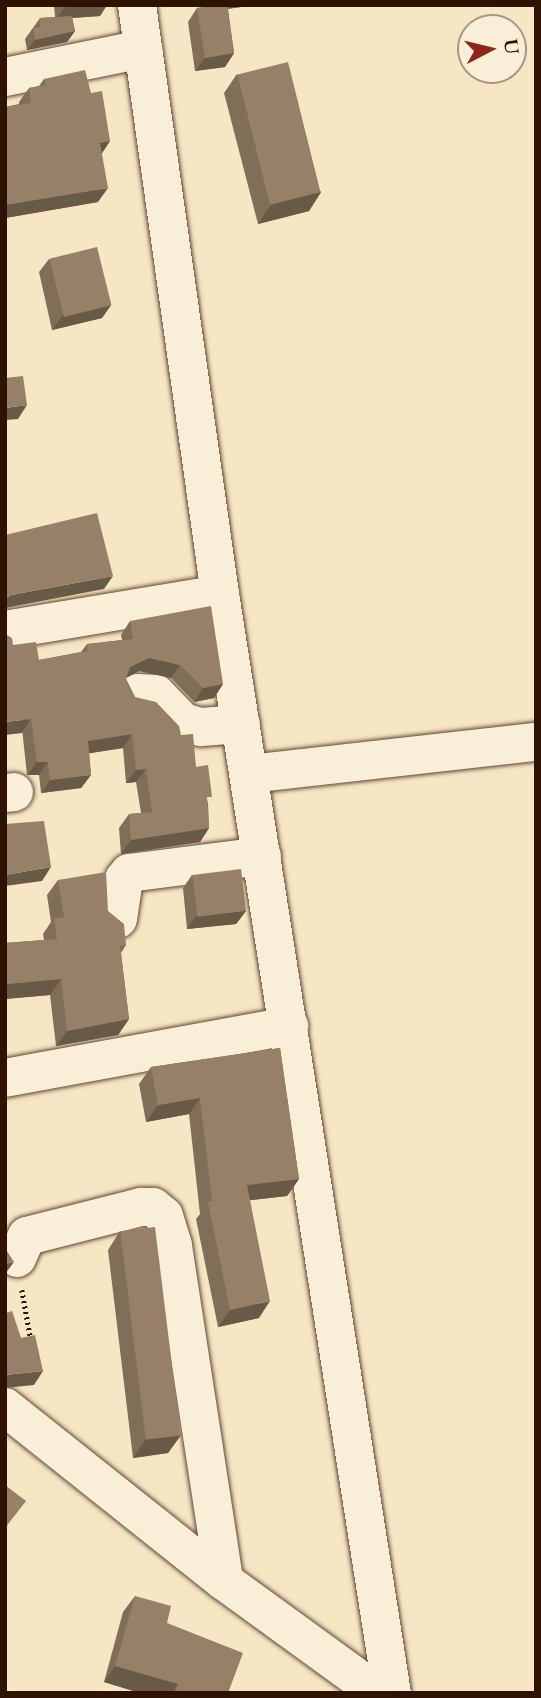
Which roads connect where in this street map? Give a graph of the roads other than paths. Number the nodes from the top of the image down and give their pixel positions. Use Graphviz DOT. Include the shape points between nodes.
graph roads {
  1 [pos="137,5"];
  2 [pos="143,49"];
  3 [pos="5,77"];
  4 [pos="220,593"];
  5 [pos="5,630"];
  6 [pos="138,693"];
  7 [pos="241,724"];
  8 [pos="536,742"];
  9 [pos="249,774"];
  10 [pos="262,856"];
  11 [pos="118,919"];
  12 [pos="289,1026"];
  13 [pos="7,1074"];
  14 [pos="17,1258"];
  15 [pos="5,1407"];
  16 [pos="224,1581"];
  17 [pos="378,1693"];
  18 [pos="392,1693"];
  1 -- 2 [label="street"];
  2 -- 3 [label="street"];
  2 -- 4 [label="street"];
  4 -- 5 [label="street"];
  4 -- 7 [label="street"];
  6 -- 7 [label="street" via="156,694 183,722 201,727"];
  7 -- 9 [label="street"];
  8 -- 9 [label="street"];
  9 -- 10 [label="street"];
  10 -- 11 [label="street" via="129,873"];
  10 -- 12 [label="street"];
  12 -- 13 [label="street"];
  12 -- 18 [label="street"];
  14 -- 16 [label="street" via="27,1236 141,1207 153,1207 164,1216 173,1247"];
  15 -- 16 [label="street"];
  16 -- 17 [label="street"];
}
